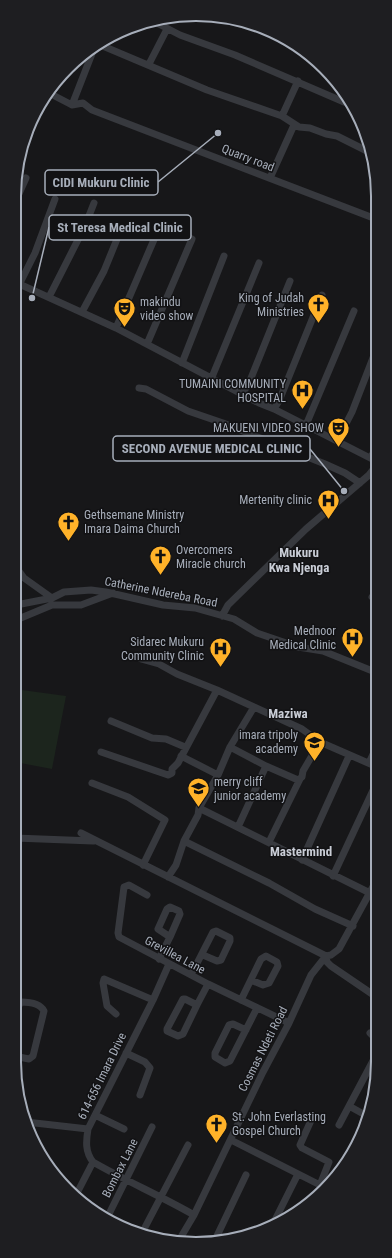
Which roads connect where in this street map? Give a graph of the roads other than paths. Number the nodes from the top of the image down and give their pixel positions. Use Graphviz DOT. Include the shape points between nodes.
graph roads {
  1 [pos="159,25"];
  2 [pos="167,29"];
  3 [pos="103,48"];
  4 [pos="92,55"];
  5 [pos="149,64"];
  6 [pos="298,81"];
  7 [pos="53,95"];
  8 [pos="341,98"];
  9 [pos="72,104"];
  10 [pos="282,116"];
  11 [pos="294,125"];
  12 [pos="365,150"];
  13 [pos="26,178"];
  14 [pos="270,178"];
  15 [pos="21,189"];
  16 [pos="55,199"];
  17 [pos="94,202"];
  18 [pos="371,217"];
  19 [pos="124,222"];
  20 [pos="159,228"];
  21 [pos="192,240"];
  22 [pos="224,256"];
  23 [pos="259,263"];
  24 [pos="21,279"];
  25 [pos="290,281"];
  26 [pos="21,285"];
  27 [pos="322,295"];
  28 [pos="49,297"];
  29 [pos="354,311"];
  30 [pos="82,312"];
  31 [pos="116,328"];
  32 [pos="147,344"];
  33 [pos="182,363"];
  34 [pos="371,363"];
  35 [pos="212,377"];
  36 [pos="139,388"];
  37 [pos="242,394"];
  38 [pos="274,409"];
  39 [pos="306,425"];
  40 [pos="337,441"];
  41 [pos="371,458"];
  42 [pos="371,471"];
  43 [pos="360,483"];
  44 [pos="21,574"];
  45 [pos="113,593"];
  46 [pos="52,598"];
  47 [pos="21,603"];
  48 [pos="222,616"];
  49 [pos="21,618"];
  50 [pos="141,659"];
  51 [pos="371,670"];
  52 [pos="217,690"];
  53 [pos="254,706"];
  54 [pos="111,721"];
  55 [pos="320,742"];
  56 [pos="185,747"];
  57 [pos="230,747"];
  58 [pos="101,752"];
  59 [pos="181,756"];
  60 [pos="349,756"];
  61 [pos="371,765"];
  62 [pos="266,766"];
  63 [pos="218,775"];
  64 [pos="300,778"];
  65 [pos="92,783"];
  66 [pos="371,795"];
  67 [pos="199,808"];
  68 [pos="238,827"];
  69 [pos="82,834"];
  70 [pos="21,838"];
  71 [pos="96,841"];
  72 [pos="184,841"];
  73 [pos="269,842"];
  74 [pos="302,860"];
  75 [pos="143,865"];
  76 [pos="333,876"];
  77 [pos="168,877"];
  78 [pos="370,893"];
  79 [pos="146,895"];
  80 [pos="353,926"];
  81 [pos="170,937"];
  82 [pos="203,955"];
  83 [pos="326,956"];
  84 [pos="159,959"];
  85 [pos="169,964"];
  86 [pos="191,975"];
  87 [pos="252,980"];
  88 [pos="208,984"];
  89 [pos="371,993"];
  90 [pos="153,1000"];
  91 [pos="241,1000"];
  92 [pos="21,1004"];
  93 [pos="198,1005"];
  94 [pos="257,1008"];
  95 [pos="114,1012"];
  96 [pos="289,1023"];
  97 [pos="246,1030"];
  98 [pos="126,1053"];
  99 [pos="21,1057"];
  100 [pos="371,1063"];
  101 [pos="140,1095"];
  102 [pos="349,1106"];
  103 [pos="363,1114"];
  104 [pos="95,1115"];
  105 [pos="313,1116"];
  106 [pos="32,1123"];
  107 [pos="339,1125"];
  108 [pos="152,1127"];
  109 [pos="88,1129"];
  110 [pos="124,1129"];
  111 [pos="230,1140"];
  112 [pos="188,1145"];
  113 [pos="93,1162"];
  114 [pos="298,1174"];
  115 [pos="246,1175"];
  116 [pos="126,1180"];
  117 [pos="323,1183"];
  118 [pos="321,1185"];
  119 [pos="78,1191"];
  120 [pos="161,1196"];
  121 [pos="109,1214"];
  122 [pos="194,1214"];
  123 [pos="276,1218"];
  124 [pos="144,1229"];
  125 [pos="217,1236"];
  126 [pos="184,1237"];
  1 -- 2 [label="street"];
  2 -- 5 [label="street"];
  2 -- 6 [label="street"];
  3 -- 5 [label="street"];
  4 -- 9 [label="street"];
  5 -- 10 [label="street" via="154,69"];
  6 -- 8 [label="street"];
  6 -- 10 [label="street"];
  7 -- 9 [label="street, Quarry road"];
  9 -- 14 [label="street, Quarry road" via="83,104 92,110"];
  10 -- 11 [label="street"];
  11 -- 12 [label="street" via="337,136"];
  11 -- 14 [label="street"];
  13 -- 15 [label="street"];
  14 -- 18 [label="street, Quarry road"];
  16 -- 24 [label="street" via="35,253"];
  17 -- 28 [label="street" via="85,226"];
  19 -- 30 [label="street" via="104,271"];
  20 -- 31 [label="street"];
  21 -- 32 [label="street"];
  22 -- 33 [label="street"];
  23 -- 35 [label="street"];
  25 -- 37 [label="street" via="249,383"];
  26 -- 28 [label="street"];
  27 -- 38 [label="street"];
  28 -- 30 [label="street"];
  29 -- 39 [label="street"];
  30 -- 31 [label="street"];
  31 -- 32 [label="street"];
  32 -- 33 [label="street"];
  33 -- 35 [label="street"];
  34 -- 40 [label="street" via="352,412"];
  35 -- 37 [label="street"];
  36 -- 43 [label="street" via="146,389 188,411 325,464"];
  37 -- 38 [label="street"];
  38 -- 39 [label="street"];
  39 -- 40 [label="street"];
  40 -- 41 [label="street"];
  42 -- 43 [label="street"];
  43 -- 48 [label="street" via="306,529 228,605"];
  44 -- 46 [label="street"];
  45 -- 46 [label="street, Catherine Ndereba Road" via="76,590"];
  45 -- 48 [label="street, Catherine Ndereba Road" via="163,605 194,608"];
  45 -- 49 [label="street" via="81,606 52,605"];
  46 -- 47 [label="street, Catherine Ndereba Road"];
  48 -- 51 [label="street, Catherine Ndereba Road" via="234,619 257,633 298,647 323,651"];
  50 -- 52 [label="street" via="159,664"];
  52 -- 53 [label="street"];
  52 -- 56 [label="street"];
  53 -- 55 [label="street" via="302,729"];
  53 -- 57 [label="street"];
  54 -- 56 [label="street" via="152,738"];
  55 -- 60 [label="street"];
  55 -- 64 [label="street"];
  56 -- 59 [label="street"];
  57 -- 62 [label="street"];
  57 -- 63 [label="street"];
  58 -- 59 [label="street" via="168,775 172,773"];
  59 -- 63 [label="street"];
  60 -- 61 [label="street"];
  60 -- 74 [label="street"];
  62 -- 64 [label="street" via="294,779"];
  62 -- 68 [label="street"];
  63 -- 67 [label="street"];
  64 -- 73 [label="street"];
  65 -- 75 [label="street" via="128,797 165,820"];
  66 -- 76 [label="street"];
  67 -- 68 [label="street"];
  67 -- 72 [label="street"];
  68 -- 73 [label="street"];
  69 -- 71 [label="street"];
  70 -- 71 [label="street"];
  71 -- 75 [label="street"];
  72 -- 77 [label="street" via="176,865"];
  72 -- 80 [label="street"];
  73 -- 74 [label="street"];
  74 -- 76 [label="street"];
  75 -- 77 [label="street"];
  76 -- 78 [label="street"];
  77 -- 83 [label="street"];
  78 -- 80 [label="street, Cosmas Ndeti Road"];
  79 -- 84 [label="street, Grevillea Lane" via="129,886 124,887 118,935"];
  80 -- 83 [label="street, Cosmas Ndeti Road" via="339,949"];
  81 -- 84 [label="street"];
  82 -- 86 [label="street"];
  83 -- 89 [label="street" via="331,966"];
  83 -- 96 [label="street, Cosmas Ndeti Road" via="311,975"];
  84 -- 85 [label="street, Grevillea Lane"];
  85 -- 86 [label="street, Grevillea Lane"];
  85 -- 90 [label="street, 614-656 Imara Drive"];
  86 -- 88 [label="street, Grevillea Lane"];
  87 -- 91 [label="street"];
  88 -- 91 [label="street, Grevillea Lane"];
  88 -- 93 [label="street"];
  90 -- 95 [label="street" via="106,978 103,983 107,1006"];
  90 -- 98 [label="street, 614-656 Imara Drive"];
  91 -- 94 [label="street, Grevillea Lane"];
  92 -- 99 [label="street" via="23,1002 39,1005 44,1011 33,1056 29,1059"];
  93 -- 93 [label="street" via="185,999 181,1000 166,1030 178,1036 182,1035"];
  94 -- 96 [label="street, Grevillea Lane"];
  94 -- 97 [label="street"];
  96 -- 111 [label="street, Cosmas Ndeti Road"];
  97 -- 97 [label="street" via="230,1061 225,1063 215,1057 229,1025 233,1024"];
  98 -- 101 [label="street" via="150,1068"];
  98 -- 104 [label="street, 614-656 Imara Drive"];
  100 -- 102 [label="street"];
  102 -- 103 [label="street"];
  102 -- 107 [label="street"];
  104 -- 109 [label="street, 614-656 Imara Drive"];
  104 -- 110 [label="street"];
  105 -- 117 [label="street" via="300,1145 329,1162"];
  106 -- 109 [label="street"];
  108 -- 116 [label="street, Bombax Lane"];
  109 -- 113 [label="street, 614-656 Imara Drive" via="86,1145 89,1158"];
  111 -- 114 [label="street"];
  111 -- 122 [label="street, Cosmas Ndeti Road"];
  112 -- 120 [label="street"];
  113 -- 116 [label="street"];
  113 -- 119 [label="street"];
  114 -- 118 [label="street"];
  114 -- 123 [label="street"];
  115 -- 125 [label="street"];
  116 -- 120 [label="street"];
  116 -- 121 [label="street, Bombax Lane"];
  120 -- 122 [label="street"];
  120 -- 124 [label="street"];
  122 -- 126 [label="street, Cosmas Ndeti Road"];
}
